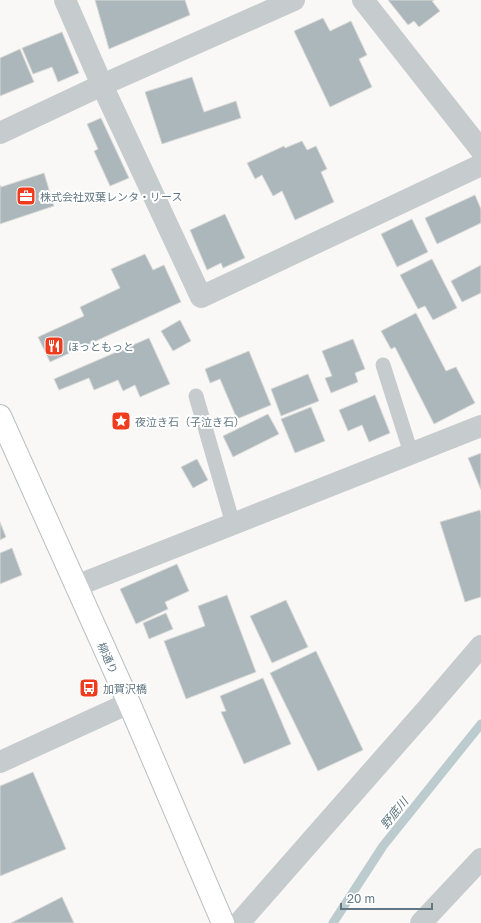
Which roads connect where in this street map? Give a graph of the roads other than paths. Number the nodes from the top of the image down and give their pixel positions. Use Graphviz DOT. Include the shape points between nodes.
graph roads {
  1 [pos="65,0"];
  2 [pos="294,0"];
  3 [pos="363,0"];
  4 [pos="102,85"];
  5 [pos="0,133"];
  6 [pos="481,150"];
  7 [pos="481,165"];
  8 [pos="383,365"];
  9 [pos="196,396"];
  10 [pos="0,416"];
  11 [pos="481,426"];
  12 [pos="4,437"];
  13 [pos="411,453"];
  14 [pos="233,524"];
  15 [pos="76,586"];
  16 [pos="481,646"];
  17 [pos="129,703"];
  18 [pos="0,762"];
  19 [pos="481,859"];
  20 [pos="223,923"];
  21 [pos="239,923"];
  22 [pos="421,923"];
  1 -- 4 [label="street"];
  2 -- 4 [label="street"];
  3 -- 6 [label="street"];
  4 -- 5 [label="street"];
  4 -- 7 [label="street" via="202,298"];
  8 -- 13 [label="lane"];
  9 -- 14 [label="lane"];
  10 -- 12 [label="street, 柳通り"];
  11 -- 13 [label="street"];
  12 -- 15 [label="street, 柳通り"];
  13 -- 14 [label="street"];
  14 -- 15 [label="street"];
  15 -- 17 [label="street, 柳通り"];
  16 -- 21 [label="street"];
  17 -- 18 [label="street"];
  17 -- 20 [label="street, 柳通り"];
  19 -- 22 [label="street"];
}
